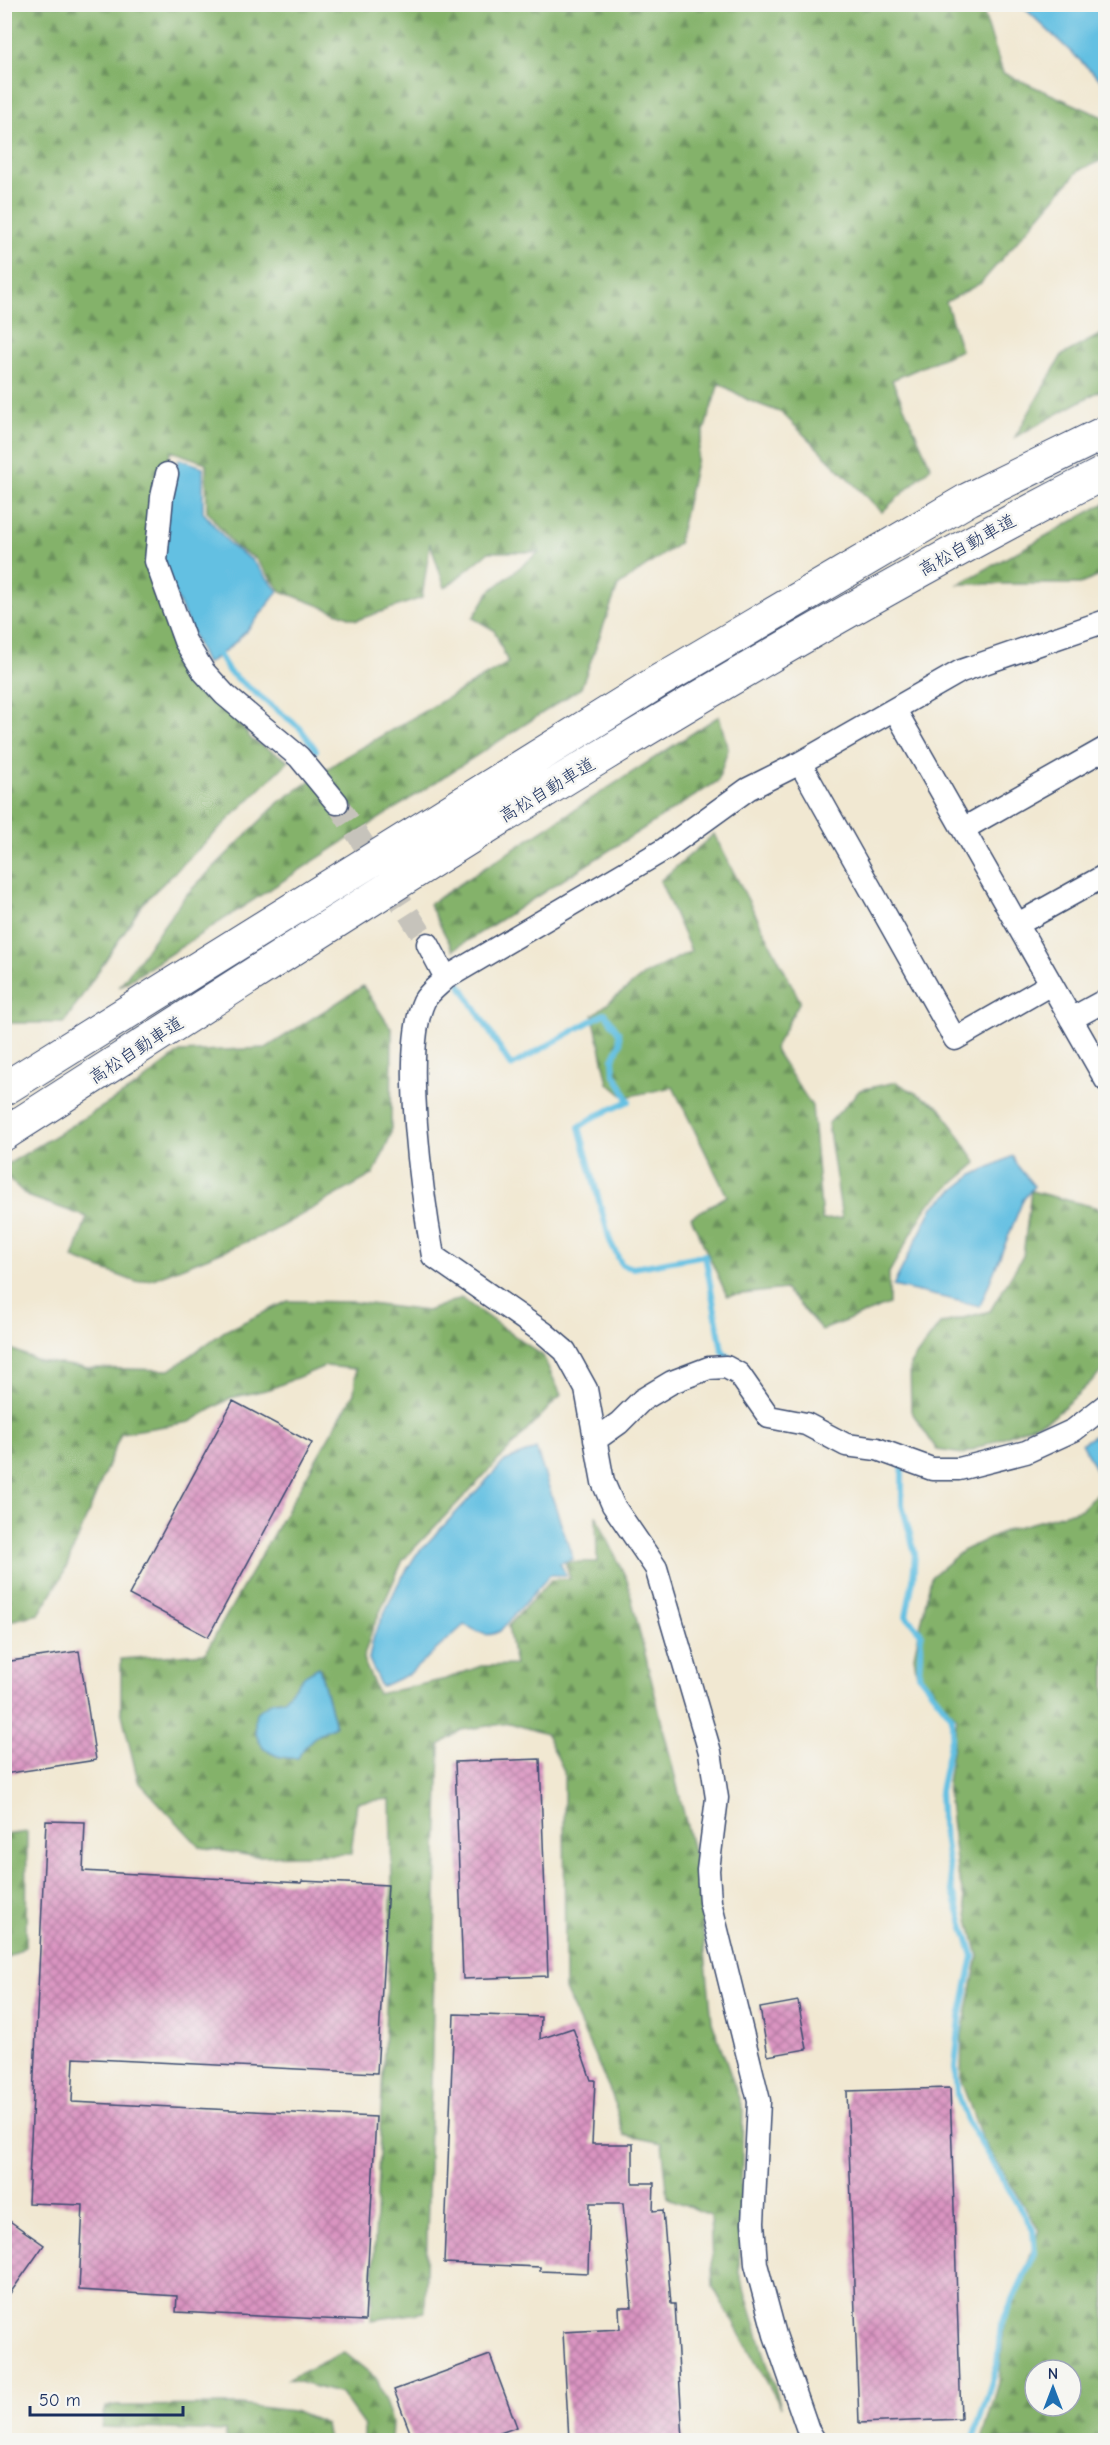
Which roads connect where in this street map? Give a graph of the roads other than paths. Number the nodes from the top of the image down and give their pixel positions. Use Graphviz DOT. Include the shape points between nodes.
graph roads {
  1 [pos="1106,420"];
  2 [pos="1106,432"];
  3 [pos="1106,472"];
  4 [pos="167,474"];
  5 [pos="969,499"];
  6 [pos="1106,621"];
  7 [pos="895,710"];
  8 [pos="1106,747"];
  9 [pos="800,763"];
  10 [pos="337,802"];
  11 [pos="963,829"];
  12 [pos="1106,874"];
  13 [pos="1018,924"];
  14 [pos="428,944"];
  15 [pos="446,978"];
  16 [pos="1051,984"];
  17 [pos="1106,1000"];
  18 [pos="1071,1019"];
  19 [pos="1106,1080"];
  20 [pos="4,1089"];
  21 [pos="4,1134"];
  22 [pos="1106,1406"];
  23 [pos="595,1440"];
  24 [pos="814,2440"];
  1 -- 5 [label="highway"];
  2 -- 5 [label="highway, 高松自動車道"];
  3 -- 21 [label="highway, 高松自動車道" via="992,530 678,710 409,875"];
  4 -- 10 [label="street" via="156,561 185,641 204,672 225,695 299,757"];
  5 -- 20 [label="highway, 高松自動車道" via="659,681"];
  6 -- 7 [label="street" via="962,671"];
  7 -- 9 [label="street"];
  7 -- 11 [label="street"];
  8 -- 11 [label="street"];
  9 -- 15 [label="street" via="748,789 666,849"];
  9 -- 16 [label="street" via="955,1039"];
  11 -- 13 [label="street"];
  12 -- 13 [label="street"];
  13 -- 16 [label="street"];
  14 -- 15 [label="street"];
  15 -- 23 [label="street" via="424,1001 416,1034 414,1089 433,1256 565,1351 586,1389"];
  16 -- 18 [label="street"];
  17 -- 18 [label="street"];
  18 -- 19 [label="street"];
  22 -- 23 [label="street" via="1074,1430 1026,1452 959,1469 932,1469 877,1449 846,1445 806,1424 770,1417 739,1374 726,1368 709,1368 672,1382 642,1400"];
  23 -- 24 [label="street" via="603,1482 613,1505 657,1568 710,1752 717,1798 708,1870 710,1902 759,2102 753,2223 756,2264 775,2335"];
}
